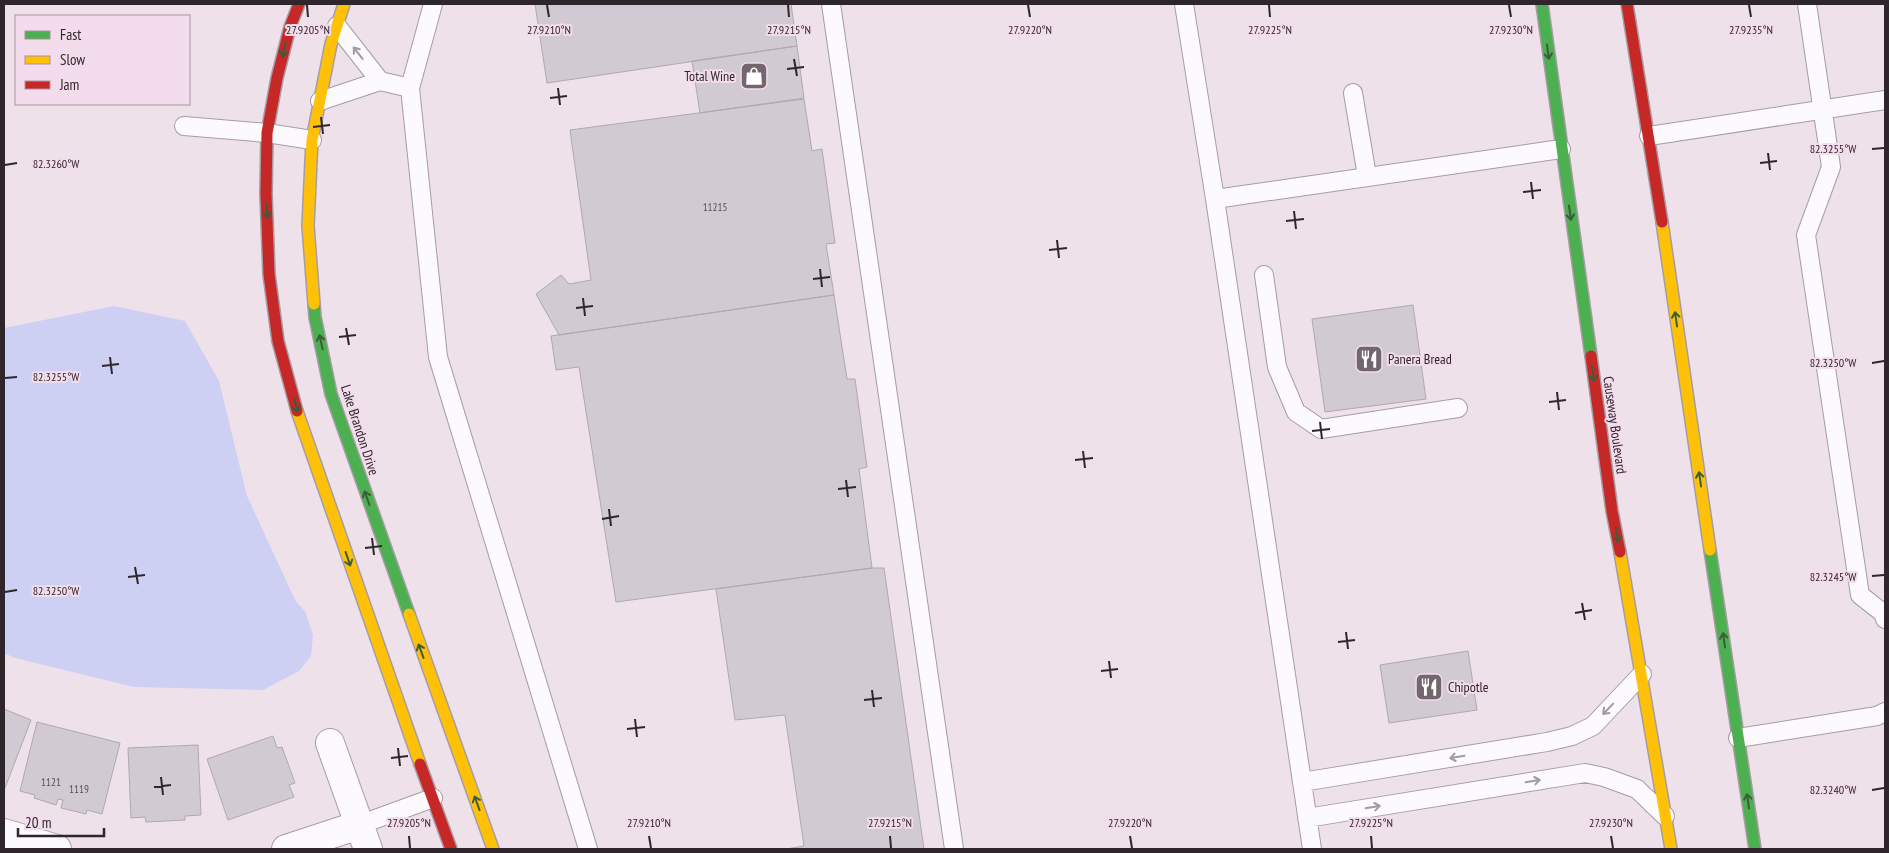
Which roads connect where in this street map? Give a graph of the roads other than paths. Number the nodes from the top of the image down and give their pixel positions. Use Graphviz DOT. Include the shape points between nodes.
graph roads {
  1 [pos="298,4"];
  2 [pos="344,4"];
  3 [pos="433,4"];
  4 [pos="831,4"];
  5 [pos="1184,4"];
  6 [pos="1542,4"];
  7 [pos="1628,4"];
  8 [pos="1807,4"];
  9 [pos="337,26"];
  10 [pos="380,81"];
  11 [pos="410,88"];
  12 [pos="1353,93"];
  13 [pos="1885,100"];
  14 [pos="320,101"];
  15 [pos="1822,110"];
  16 [pos="184,126"];
  17 [pos="267,133"];
  18 [pos="1649,136"];
  19 [pos="312,140"];
  20 [pos="1561,149"];
  21 [pos="1366,176"];
  22 [pos="1215,199"];
  23 [pos="1264,275"];
  24 [pos="1458,408"];
  25 [pos="1885,619"];
  26 [pos="1642,674"];
  27 [pos="1885,712"];
  28 [pos="408,733"];
  29 [pos="1738,738"];
  30 [pos="330,743"];
  31 [pos="431,758"];
  32 [pos="1302,782"];
  33 [pos="433,798"];
  34 [pos="1666,816"];
  35 [pos="1307,818"];
  36 [pos="4,833"];
  37 [pos="363,837"];
  38 [pos="57,849"];
  39 [pos="286,849"];
  40 [pos="451,849"];
  41 [pos="493,849"];
  42 [pos="588,849"];
  43 [pos="954,849"];
  44 [pos="1312,849"];
  45 [pos="1671,849"];
  46 [pos="1754,849"];
  1 -- 17 [label="street, one-way" via="277,78"];
  2 -- 9 [label="street, Lake Brandon Drive"];
  3 -- 11 [label="lane"];
  4 -- 43 [label="lane"];
  5 -- 22 [label="lane"];
  6 -- 20 [label="street, Causeway Boulevard, one-way"];
  7 -- 18 [label="street"];
  8 -- 15 [label="lane"];
  10 -- 9 [label="lane, one-way"];
  9 -- 14 [label="street, Lake Brandon Drive"];
  10 -- 11 [label="lane"];
  10 -- 14 [label="lane"];
  11 -- 42 [label="lane" via="438,357"];
  12 -- 21 [label="lane"];
  13 -- 15 [label="lane"];
  14 -- 19 [label="street, Lake Brandon Drive"];
  15 -- 18 [label="lane"];
  15 -- 25 [label="lane" via="1831,167 1806,235 1860,595 1883,613"];
  16 -- 17 [label="lane"];
  17 -- 19 [label="lane"];
  17 -- 28 [label="street, one-way" via="269,274 278,341 297,410"];
  29 -- 18 [label="street, one-way"];
  41 -- 19 [label="street, Lake Brandon Drive, one-way" via="331,394 315,317 308,226"];
  20 -- 21 [label="lane"];
  20 -- 26 [label="street, Causeway Boulevard, one-way" via="1612,511"];
  21 -- 22 [label="lane"];
  22 -- 32 [label="lane"];
  23 -- 24 [label="lane" via="1278,367 1296,412 1321,428"];
  26 -- 32 [label="lane, one-way" via="1593,726 1572,736"];
  26 -- 34 [label="street, Causeway Boulevard"];
  27 -- 29 [label="lane" via="1877,716"];
  28 -- 31 [label="street"];
  28 -- 33 [label="street"];
  46 -- 29 [label="street, one-way"];
  30 -- 37 [label="street"];
  32 -- 35 [label="lane"];
  33 -- 37 [label="lane"];
  33 -- 40 [label="street"];
  35 -- 34 [label="lane, one-way" via="1585,773 1637,789"];
  34 -- 45 [label="street, Causeway Boulevard"];
  35 -- 44 [label="lane"];
  36 -- 38 [label="street"];
  37 -- 39 [label="street"];
}
